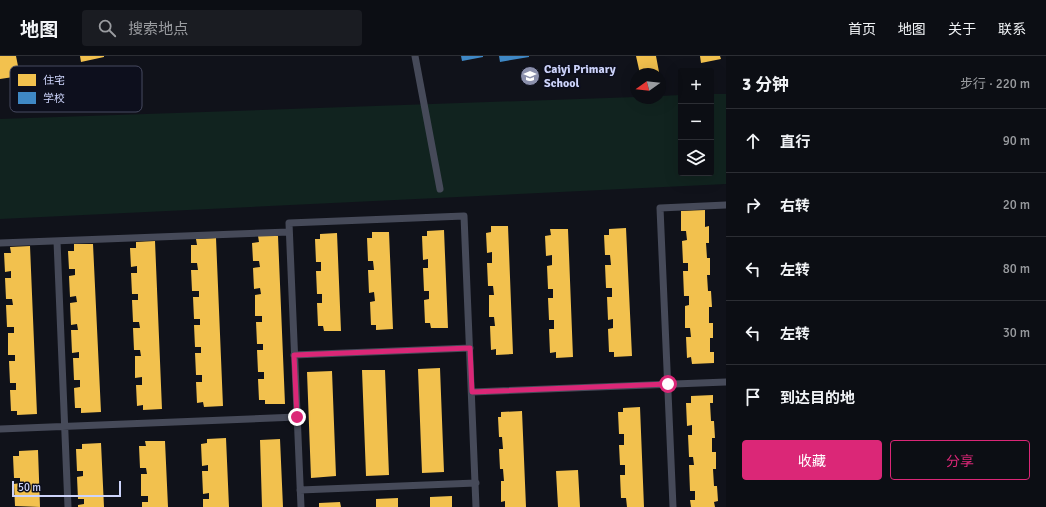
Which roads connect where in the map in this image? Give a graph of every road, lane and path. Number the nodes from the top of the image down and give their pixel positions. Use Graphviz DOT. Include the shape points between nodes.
graph roads {
  1 [pos="415,56"];
  2 [pos="440,189"];
  3 [pos="726,205"];
  4 [pos="289,232"];
  5 [pos="57,241"];
  6 [pos="0,244"];
  7 [pos="470,348"];
  8 [pos="294,355"];
  9 [pos="726,382"];
  10 [pos="668,384"];
  11 [pos="472,392"];
  12 [pos="297,417"];
  13 [pos="65,427"];
  14 [pos="0,429"];
  15 [pos="476,484"];
  16 [pos="300,490"];
  17 [pos="68,507"];
  18 [pos="301,507"];
  19 [pos="476,507"];
  20 [pos="673,507"];
  1 -- 2 [label="lane"];
  3 -- 10 [label="lane" via="660,208"];
  4 -- 5 [label="lane"];
  4 -- 7 [label="lane" via="289,223 464,216"];
  4 -- 8 [label="lane"];
  5 -- 6 [label="lane"];
  5 -- 13 [label="lane"];
  7 -- 8 [label="lane"];
  7 -- 11 [label="lane"];
  8 -- 12 [label="lane"];
  9 -- 10 [label="lane"];
  10 -- 11 [label="lane"];
  10 -- 20 [label="lane"];
  11 -- 15 [label="lane"];
  12 -- 13 [label="lane"];
  12 -- 16 [label="lane"];
  13 -- 14 [label="lane"];
  13 -- 17 [label="lane"];
  15 -- 16 [label="lane"];
  15 -- 19 [label="lane"];
  16 -- 18 [label="lane"];
}
